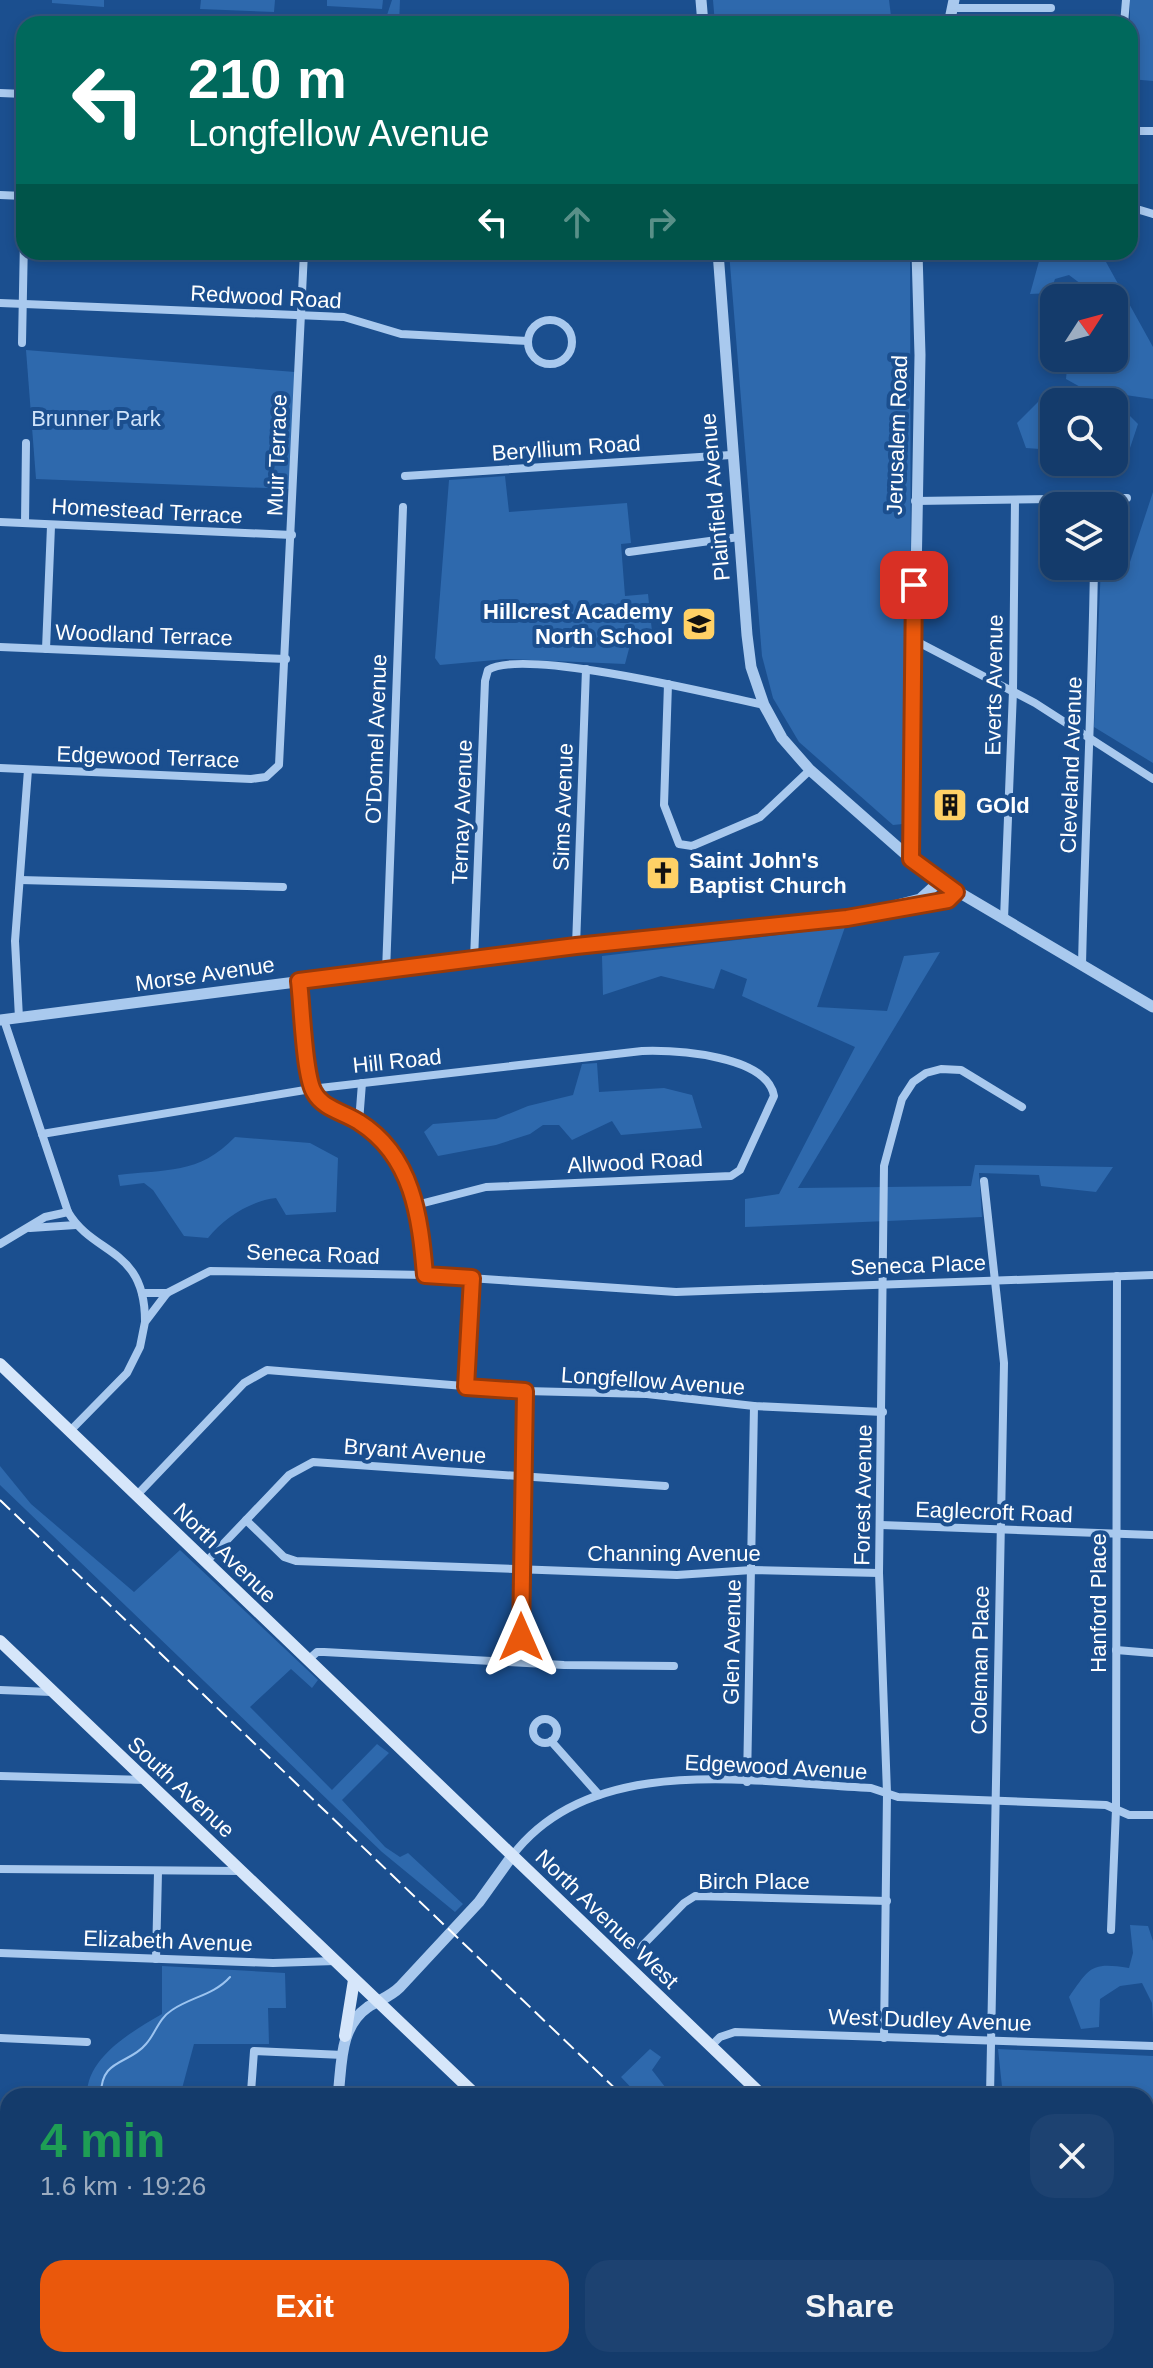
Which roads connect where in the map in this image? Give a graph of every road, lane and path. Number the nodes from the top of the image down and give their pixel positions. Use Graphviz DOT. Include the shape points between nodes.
graph roads {
  1 [pos="953,4"];
  2 [pos="1051,8"];
  3 [pos="24,260"];
  4 [pos="304,260"];
  5 [pos="719,260"];
  6 [pos="917,260"];
  7 [pos="0,303"];
  8 [pos="25,305"];
  9 [pos="301,316"];
  10 [pos="528,341"];
  11 [pos="22,343"];
  12 [pos="26,443"];
  13 [pos="731,455"];
  14 [pos="405,476"];
  15 [pos="1015,500"];
  16 [pos="915,501"];
  17 [pos="1040,501"];
  18 [pos="403,507"];
  19 [pos="0,522"];
  20 [pos="25,523"];
  21 [pos="51,526"];
  22 [pos="292,535"];
  23 [pos="739,537"];
  24 [pos="629,552"];
  25 [pos="1094,580"];
  26 [pos="913,640"];
  27 [pos="0,647"];
  28 [pos="46,649"];
  29 [pos="286,659"];
  30 [pos="586,669"];
  31 [pos="668,684"];
  32 [pos="1013,691"];
  33 [pos="764,705"];
  34 [pos="1092,740"];
  35 [pos="0,768"];
  36 [pos="28,770"];
  37 [pos="810,770"];
  38 [pos="1153,779"];
  39 [pos="911,859"];
  40 [pos="20,880"];
  41 [pos="940,881"];
  42 [pos="283,887"];
  43 [pos="956,892"];
  44 [pos="892,908"];
  45 [pos="1004,919"];
  46 [pos="576,946"];
  47 [pos="474,960"];
  48 [pos="1082,965"];
  49 [pos="386,972"];
  50 [pos="299,981"];
  51 [pos="1153,1007"];
  52 [pos="19,1018"];
  53 [pos="2,1020"];
  54 [pos="756,1069"];
  55 [pos="362,1083"];
  56 [pos="311,1089"];
  57 [pos="1022,1107"];
  58 [pos="359,1122"];
  59 [pos="42,1134"];
  60 [pos="984,1181"];
  61 [pos="416,1205"];
  62 [pos="68,1212"];
  63 [pos="76,1225"];
  64 [pos="30,1228"];
  65 [pos="0,1244"];
  66 [pos="425,1275"];
  67 [pos="1153,1275"];
  68 [pos="1117,1276"];
  69 [pos="472,1278"];
  70 [pos="996,1281"];
  71 [pos="885,1285"];
  72 [pos="683,1292"];
  73 [pos="142,1293"];
  74 [pos="167,1293"];
  75 [pos="145,1322"];
  76 [pos="0,1364"];
  77 [pos="466,1387"];
  78 [pos="525,1391"];
  79 [pos="754,1406"];
  80 [pos="883,1412"];
  81 [pos="70,1431"];
  82 [pos="523,1477"];
  83 [pos="665,1486"];
  84 [pos="137,1495"];
  85 [pos="246,1520"];
  86 [pos="881,1525"];
  87 [pos="1000,1530"];
  88 [pos="1115,1535"];
  89 [pos="1153,1535"];
  90 [pos="206,1562"];
  91 [pos="523,1570"];
  92 [pos="752,1570"];
  93 [pos="879,1573"];
  94 [pos="0,1641"];
  95 [pos="1116,1650"];
  96 [pos="1153,1653"];
  97 [pos="308,1660"];
  98 [pos="521,1661"];
  99 [pos="674,1666"];
  100 [pos="0,1690"];
  101 [pos="52,1692"];
  102 [pos="551,1741"];
  103 [pos="423,1770"];
  104 [pos="0,1776"];
  105 [pos="146,1780"];
  106 [pos="747,1782"];
  107 [pos="887,1793"];
  108 [pos="599,1795"];
  109 [pos="997,1801"];
  110 [pos="1116,1809"];
  111 [pos="1153,1815"];
  112 [pos="512,1856"];
  113 [pos="0,1869"];
  114 [pos="241,1871"];
  115 [pos="158,1872"];
  116 [pos="887,1901"];
  117 [pos="1111,1930"];
  118 [pos="641,1947"];
  119 [pos="0,1953"];
  120 [pos="156,1959"];
  121 [pos="335,1961"];
  122 [pos="354,1980"];
  123 [pos="378,2003"];
  124 [pos="345,2036"];
  125 [pos="0,2038"];
  126 [pos="884,2038"];
  127 [pos="989,2039"];
  128 [pos="87,2042"];
  129 [pos="711,2046"];
  130 [pos="1153,2046"];
  131 [pos="343,2055"];
  132 [pos="251,2088"];
  133 [pos="339,2088"];
  134 [pos="468,2088"];
  135 [pos="755,2088"];
  136 [pos="990,2088"];
  1 -- 2 [label="street"];
  3 -- 8 [label="street"];
  4 -- 9 [label="street, Muir Terrace"];
  5 -- 13 [label="street, Plainfield Avenue"];
  6 -- 16 [label="street, Jerusalem Road"];
  7 -- 8 [label="street, Redwood Road"];
  8 -- 9 [label="street, Redwood Road"];
  8 -- 11 [label="street"];
  9 -- 10 [label="street, Redwood Road" via="344,317 401,334"];
  9 -- 22 [label="street, Muir Terrace"];
  10 -- 10 [label="street" via="535,358 548,363 563,359 572,342 565,325 548,320 535,325"];
  12 -- 20 [label="street"];
  13 -- 14 [label="street, Beryllium Road"];
  13 -- 23 [label="street, Plainfield Avenue"];
  15 -- 16 [label="street"];
  15 -- 17 [label="street"];
  15 -- 32 [label="street, Everts Avenue"];
  16 -- 26 [label="street, Jerusalem Road"];
  18 -- 49 [label="street, O'Donnel Avenue"];
  19 -- 20 [label="street, Homestead Terrace"];
  20 -- 21 [label="street, Homestead Terrace"];
  21 -- 22 [label="street, Homestead Terrace"];
  21 -- 28 [label="street"];
  22 -- 29 [label="street, Muir Terrace"];
  23 -- 24 [label="street"];
  23 -- 33 [label="street, Plainfield Avenue" via="749,654"];
  25 -- 34 [label="street, Cleveland Avenue"];
  26 -- 32 [label="street"];
  26 -- 39 [label="street, Jerusalem Road"];
  27 -- 28 [label="street, Woodland Terrace"];
  28 -- 29 [label="street, Woodland Terrace"];
  29 -- 36 [label="street, Edgewood Terrace" via="282,756 266,777"];
  30 -- 31 [label="street"];
  30 -- 46 [label="street, Sims Avenue"];
  30 -- 47 [label="street, Ternay Avenue" via="504,665 492,667 485,681"];
  31 -- 33 [label="street"];
  31 -- 37 [label="street" via="664,805 679,844 692,846 760,817"];
  32 -- 34 [label="street"];
  32 -- 45 [label="street, Everts Avenue"];
  33 -- 37 [label="street, Plainfield Avenue" via="782,738"];
  34 -- 38 [label="street"];
  34 -- 48 [label="street, Cleveland Avenue"];
  35 -- 36 [label="street, Edgewood Terrace"];
  36 -- 40 [label="street"];
  37 -- 39 [label="street, Plainfield Avenue"];
  39 -- 41 [label="street, Plainfield Avenue"];
  40 -- 42 [label="street"];
  40 -- 52 [label="street" via="15,941"];
  41 -- 43 [label="street, Plainfield Avenue"];
  41 -- 44 [label="street, Morse Avenue" via="928,895"];
  43 -- 44 [label="street, Morse Avenue" via="940,903"];
  43 -- 45 [label="street, Plainfield Avenue"];
  44 -- 46 [label="street, Morse Avenue" via="847,918"];
  45 -- 48 [label="street, Plainfield Avenue"];
  46 -- 47 [label="street, Morse Avenue"];
  47 -- 49 [label="street, Morse Avenue"];
  48 -- 51 [label="street, Plainfield Avenue"];
  49 -- 50 [label="street, Morse Avenue"];
  50 -- 52 [label="street, Morse Avenue"];
  50 -- 56 [label="street"];
  52 -- 53 [label="street, Morse Avenue"];
  53 -- 59 [label="street"];
  54 -- 55 [label="street, Hill Road" via="663,1050"];
  54 -- 61 [label="street, Allwood Road" via="773,1086 774,1096 740,1170 731,1176 486,1187"];
  55 -- 56 [label="street, Hill Road"];
  55 -- 58 [label="street"];
  56 -- 58 [label="street" via="324,1104"];
  56 -- 59 [label="street, Hill Road"];
  57 -- 71 [label="street, Forest Avenue" via="971,1074 951,1068 926,1073 907,1090 884,1166"];
  58 -- 61 [label="street" via="388,1145"];
  59 -- 62 [label="street"];
  60 -- 70 [label="street, Coleman Place"];
  61 -- 66 [label="street"];
  62 -- 63 [label="street"];
  62 -- 64 [label="street" via="45,1217"];
  63 -- 64 [label="street"];
  63 -- 73 [label="street" via="121,1257"];
  64 -- 65 [label="street"];
  66 -- 69 [label="street, Seneca Road"];
  66 -- 74 [label="street, Seneca Road" via="225,1269 197,1275"];
  67 -- 68 [label="street, Seneca Place"];
  68 -- 70 [label="street, Seneca Place"];
  68 -- 88 [label="street, Hanford Place"];
  69 -- 72 [label="street, Seneca Road"];
  69 -- 77 [label="street"];
  70 -- 71 [label="street, Seneca Place"];
  70 -- 87 [label="street, Coleman Place" via="1004,1363"];
  71 -- 72 [label="street, Seneca Place"];
  71 -- 80 [label="street, Forest Avenue"];
  73 -- 74 [label="street"];
  73 -- 75 [label="street"];
  74 -- 75 [label="street, Seneca Road"];
  75 -- 81 [label="street, Seneca Road" via="138,1354 127,1373"];
  76 -- 81 [label="main road, North Avenue"];
  77 -- 78 [label="street, Longfellow Avenue"];
  77 -- 84 [label="street, Longfellow Avenue" via="267,1370 244,1383"];
  78 -- 79 [label="street, Longfellow Avenue" via="647,1394"];
  78 -- 82 [label="street"];
  79 -- 80 [label="street, Longfellow Avenue"];
  79 -- 92 [label="street, Glen Avenue"];
  80 -- 86 [label="street, Forest Avenue"];
  81 -- 84 [label="main road, North Avenue"];
  82 -- 83 [label="street, Bryant Avenue"];
  82 -- 85 [label="street, Bryant Avenue" via="306,1464"];
  82 -- 91 [label="street"];
  84 -- 90 [label="main road, North Avenue"];
  85 -- 90 [label="street"];
  85 -- 91 [label="street, Channing Avenue" via="289,1560"];
  86 -- 87 [label="street, Eaglecroft Road"];
  86 -- 93 [label="street, Forest Avenue"];
  87 -- 88 [label="street, Eaglecroft Road"];
  87 -- 109 [label="street, Coleman Place"];
  88 -- 89 [label="street, Eaglecroft Road"];
  88 -- 95 [label="street, Hanford Place"];
  90 -- 97 [label="main road, North Avenue"];
  91 -- 92 [label="street, Channing Avenue" via="677,1575"];
  91 -- 98 [label="street"];
  92 -- 93 [label="street, Channing Avenue"];
  92 -- 106 [label="street, Glen Avenue"];
  93 -- 107 [label="street, Forest Avenue"];
  94 -- 101 [label="main road, South Avenue"];
  95 -- 96 [label="street"];
  95 -- 110 [label="street, Hanford Place"];
  97 -- 98 [label="street" via="324,1652"];
  97 -- 103 [label="main road, North Avenue"];
  98 -- 99 [label="street"];
  100 -- 101 [label="street"];
  101 -- 105 [label="main road, South Avenue"];
  102 -- 108 [label="street"];
  103 -- 112 [label="main road, North Avenue West"];
  104 -- 105 [label="street"];
  105 -- 114 [label="main road, South Avenue"];
  106 -- 107 [label="street, Edgewood Avenue"];
  106 -- 108 [label="street, Edgewood Avenue" via="662,1781"];
  107 -- 109 [label="street, Edgewood Avenue"];
  107 -- 116 [label="street, Forest Avenue"];
  108 -- 112 [label="street, Edgewood Avenue" via="545,1825"];
  109 -- 110 [label="street, Edgewood Avenue"];
  109 -- 127 [label="street, Coleman Place"];
  110 -- 111 [label="street, Edgewood Avenue"];
  110 -- 117 [label="street, Hanford Place"];
  112 -- 123 [label="street" via="479,1902 391,1996"];
  112 -- 129 [label="main road, North Avenue West"];
  113 -- 115 [label="street"];
  114 -- 115 [label="street"];
  114 -- 121 [label="main road, South Avenue"];
  115 -- 120 [label="street"];
  116 -- 118 [label="street, Birch Place" via="695,1896"];
  116 -- 126 [label="street, Forest Avenue"];
  119 -- 120 [label="street, Elizabeth Avenue"];
  120 -- 121 [label="street, Elizabeth Avenue"];
  121 -- 122 [label="main road, South Avenue"];
  122 -- 123 [label="main road, South Avenue"];
  122 -- 124 [label="main road"];
  123 -- 124 [label="street" via="357,2017"];
  123 -- 134 [label="main road, South Avenue"];
  124 -- 131 [label="street"];
  125 -- 128 [label="street"];
  126 -- 127 [label="street, West Dudley Avenue"];
  126 -- 129 [label="street, West Dudley Avenue" via="727,2033"];
  127 -- 130 [label="street, West Dudley Avenue"];
  127 -- 136 [label="street, Coleman Place"];
  129 -- 135 [label="main road, North Avenue West"];
  131 -- 132 [label="street" via="254,2051"];
  131 -- 133 [label="street"];
}
